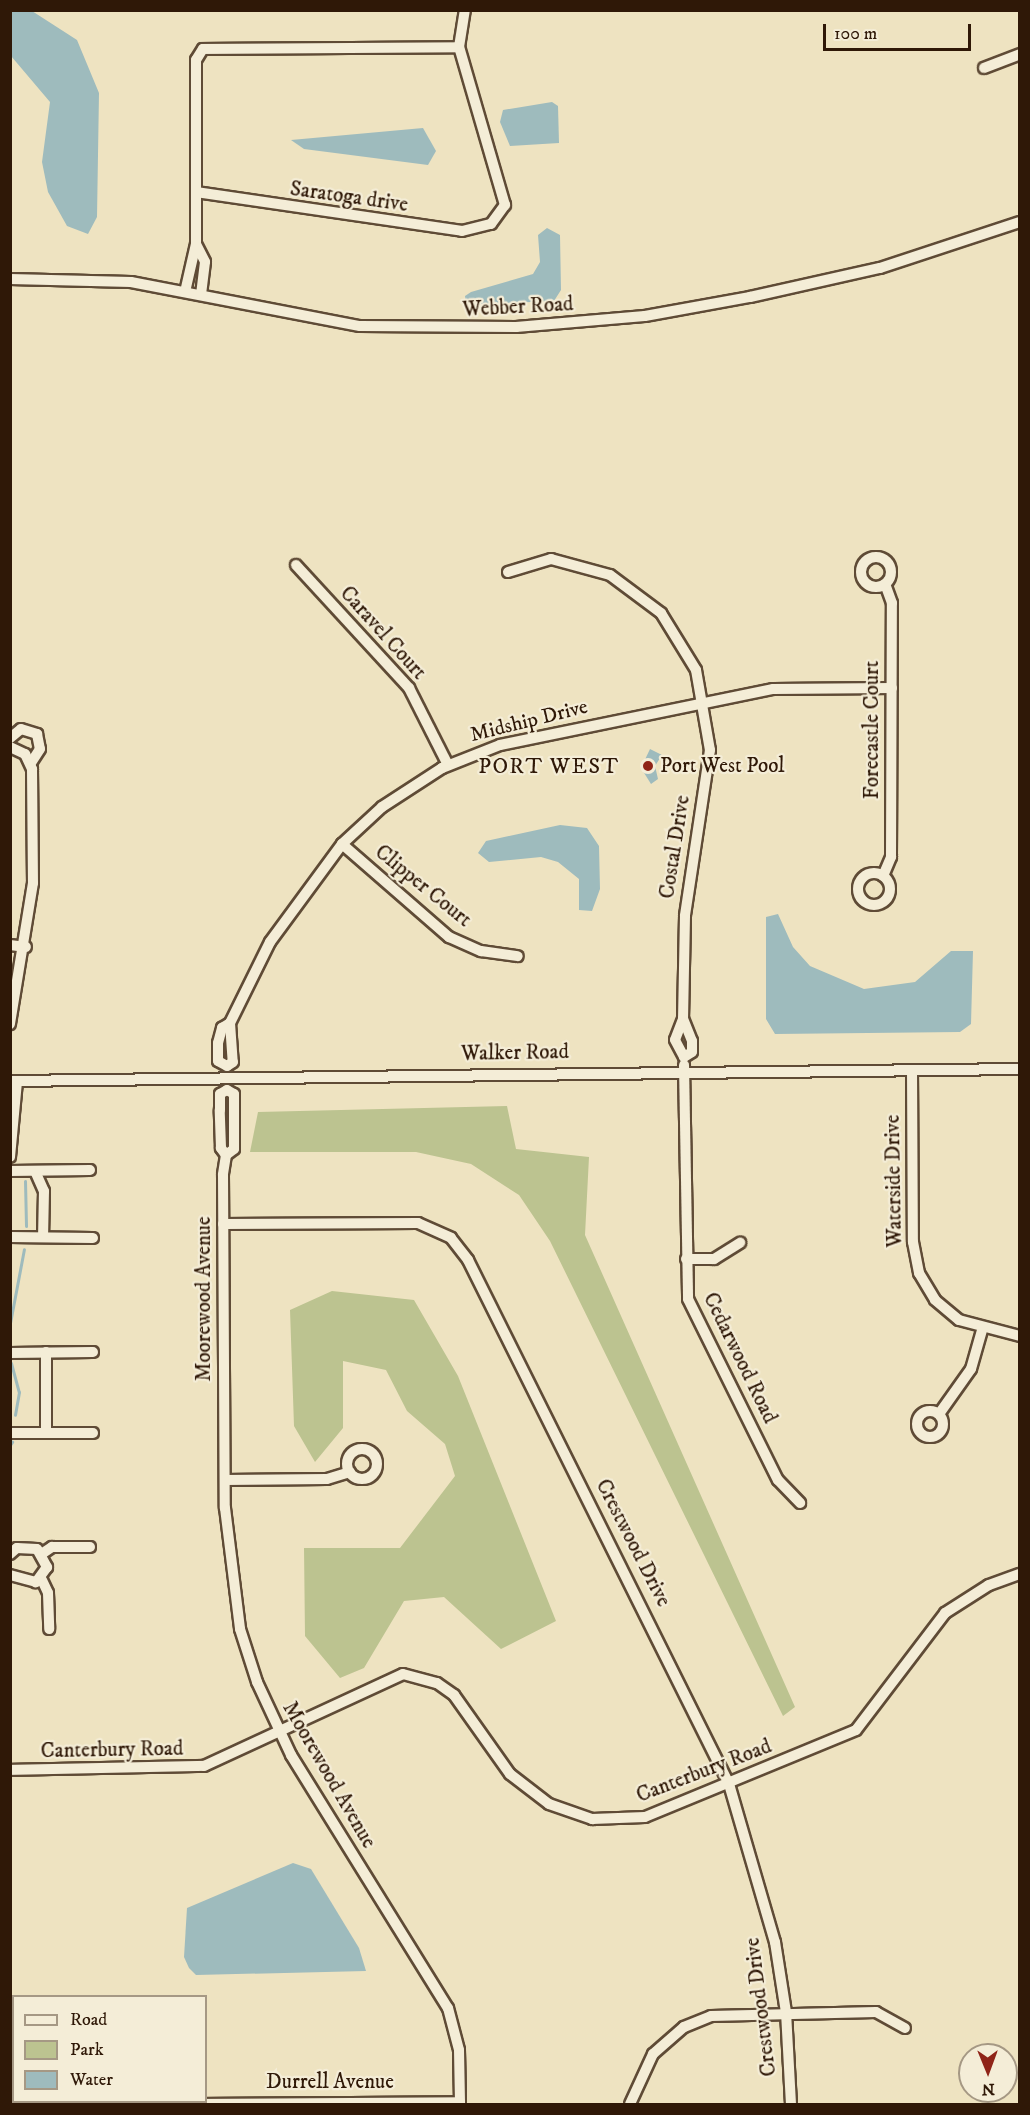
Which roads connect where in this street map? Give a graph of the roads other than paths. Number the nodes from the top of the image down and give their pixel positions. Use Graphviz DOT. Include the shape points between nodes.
graph roads {
  1 [pos="465,10"];
  2 [pos="459,47"];
  3 [pos="1020,54"];
  4 [pos="984,68"];
  5 [pos="196,192"];
  6 [pos="1020,222"];
  7 [pos="196,244"];
  8 [pos="10,279"];
  9 [pos="185,292"];
  10 [pos="201,295"];
  11 [pos="296,565"];
  12 [pos="508,572"];
  13 [pos="885,584"];
  14 [pos="892,688"];
  15 [pos="705,702"];
  16 [pos="10,738"];
  17 [pos="10,747"];
  18 [pos="31,763"];
  19 [pos="448,765"];
  20 [pos="342,844"];
  21 [pos="884,876"];
  22 [pos="10,945"];
  23 [pos="26,947"];
  24 [pos="518,956"];
  25 [pos="683,1019"];
  26 [pos="230,1023"];
  27 [pos="10,1024"];
  28 [pos="684,1057"];
  29 [pos="226,1066"];
  30 [pos="1020,1069"];
  31 [pos="912,1070"];
  32 [pos="684,1071"];
  33 [pos="14,1081"];
  34 [pos="227,1085"];
  35 [pos="10,1157"];
  36 [pos="90,1170"];
  37 [pos="10,1171"];
  38 [pos="35,1171"];
  39 [pos="223,1224"];
  40 [pos="10,1237"];
  41 [pos="43,1238"];
  42 [pos="93,1238"];
  43 [pos="740,1243"];
  44 [pos="686,1259"];
  45 [pos="982,1330"];
  46 [pos="1020,1336"];
  47 [pos="46,1352"];
  48 [pos="93,1352"];
  49 [pos="10,1353"];
  50 [pos="939,1414"];
  51 [pos="46,1432"];
  52 [pos="10,1433"];
  53 [pos="93,1433"];
  54 [pos="350,1472"];
  55 [pos="225,1480"];
  56 [pos="800,1503"];
  57 [pos="90,1547"];
  58 [pos="12,1548"];
  59 [pos="43,1553"];
  60 [pos="1020,1574"];
  61 [pos="12,1579"];
  62 [pos="42,1580"];
  63 [pos="49,1629"];
  64 [pos="278,1731"];
  65 [pos="10,1770"];
  66 [pos="729,1784"];
  67 [pos="786,2012"];
  68 [pos="905,2028"];
  69 [pos="460,2103"];
  70 [pos="200,2104"];
  71 [pos="630,2104"];
  72 [pos="791,2104"];
  1 -- 2 [label="street"];
  2 -- 5 [label="street" via="203,49 196,60"];
  2 -- 5 [label="street, Saratoga drive" via="505,206 497,220 462,231"];
  3 -- 4 [label="street"];
  5 -- 7 [label="street"];
  6 -- 10 [label="street, Webber Road" via="828,280 612,320 396,329"];
  7 -- 9 [label="street"];
  7 -- 10 [label="street" via="205,262"];
  8 -- 9 [label="street, Webber Road" via="103,279"];
  9 -- 10 [label="street, Webber Road"];
  11 -- 19 [label="street, Caravel Court" via="405,682"];
  12 -- 15 [label="street, Costal Drive" via="535,561 561,560 622,582 661,613 679,636"];
  13 -- 14 [label="street, Forecastle Court" via="892,603"];
  14 -- 15 [label="street, Midship Drive" via="784,688"];
  14 -- 21 [label="street, Forecastle Court" via="891,857"];
  15 -- 19 [label="street, Midship Drive" via="500,745"];
  15 -- 25 [label="street, Costal Drive" via="710,750 687,893"];
  16 -- 18 [label="street" via="25,729 38,736 40,748"];
  17 -- 18 [label="street"];
  18 -- 23 [label="street" via="33,883"];
  19 -- 20 [label="street, Midship Drive" via="399,794"];
  20 -- 24 [label="street, Clipper Court" via="449,937 481,951"];
  20 -- 26 [label="street, Midship Drive" via="270,942"];
  22 -- 23 [label="street"];
  23 -- 27 [label="street"];
  25 -- 28 [label="street, Costal Drive" via="675,1040"];
  25 -- 28 [label="street, Costal Drive" via="692,1041 692,1052"];
  26 -- 29 [label="street, Midship Drive" via="234,1062"];
  26 -- 29 [label="street, Midship Drive" via="222,1028 218,1043 218,1061"];
  28 -- 32 [label="street, Costal Drive"];
  29 -- 34 [label="street, Midship Drive"];
  30 -- 31 [label="street, Walker Road"];
  31 -- 32 [label="street, Walker Road"];
  31 -- 45 [label="street, Waterside Drive" via="913,1242 919,1273 946,1311"];
  32 -- 34 [label="street, Walker Road"];
  32 -- 44 [label="street, Cedarwood Road"];
  33 -- 34 [label="street, Walker Road"];
  33 -- 35 [label="street"];
  34 -- 39 [label="street, Moorewood Avenue" via="234,1094 234,1149 226,1155"];
  36 -- 38 [label="street"];
  37 -- 38 [label="street"];
  38 -- 41 [label="street" via="44,1191"];
  39 -- 55 [label="street, Moorewood Avenue"];
  39 -- 66 [label="street, Crestwood Drive" via="418,1223 441,1231 459,1247"];
  40 -- 41 [label="street"];
  41 -- 42 [label="street"];
  43 -- 44 [label="street" via="714,1259"];
  44 -- 56 [label="street, Cedarwood Road" via="690,1306 778,1480"];
  45 -- 46 [label="street, Waterside Drive"];
  45 -- 50 [label="street" via="971,1369"];
  47 -- 48 [label="street"];
  47 -- 49 [label="street"];
  47 -- 51 [label="street"];
  51 -- 52 [label="street"];
  51 -- 53 [label="street"];
  54 -- 55 [label="street" via="327,1479"];
  55 -- 64 [label="street, Moorewood Avenue" via="227,1550 237,1615"];
  57 -- 59 [label="street" via="52,1547"];
  58 -- 59 [label="street"];
  59 -- 62 [label="street" via="47,1567"];
  60 -- 66 [label="street, Canterbury Road" via="989,1585 945,1613 856,1730"];
  61 -- 62 [label="street"];
  62 -- 63 [label="street" via="48,1593"];
  64 -- 65 [label="street, Canterbury Road" via="188,1769"];
  64 -- 66 [label="street, Canterbury Road" via="377,1682 417,1676 454,1695 510,1774 533,1795 568,1813 605,1820 645,1817"];
  64 -- 69 [label="street, Moorewood Avenue" via="448,2008 459,2049"];
  66 -- 67 [label="street, Crestwood Drive" via="766,1903"];
  67 -- 68 [label="street" via="876,2012"];
  67 -- 71 [label="street" via="724,2013 684,2027 646,2063"];
  67 -- 72 [label="street, Crestwood Drive"];
  69 -- 70 [label="street, Durrell Avenue"];
}
